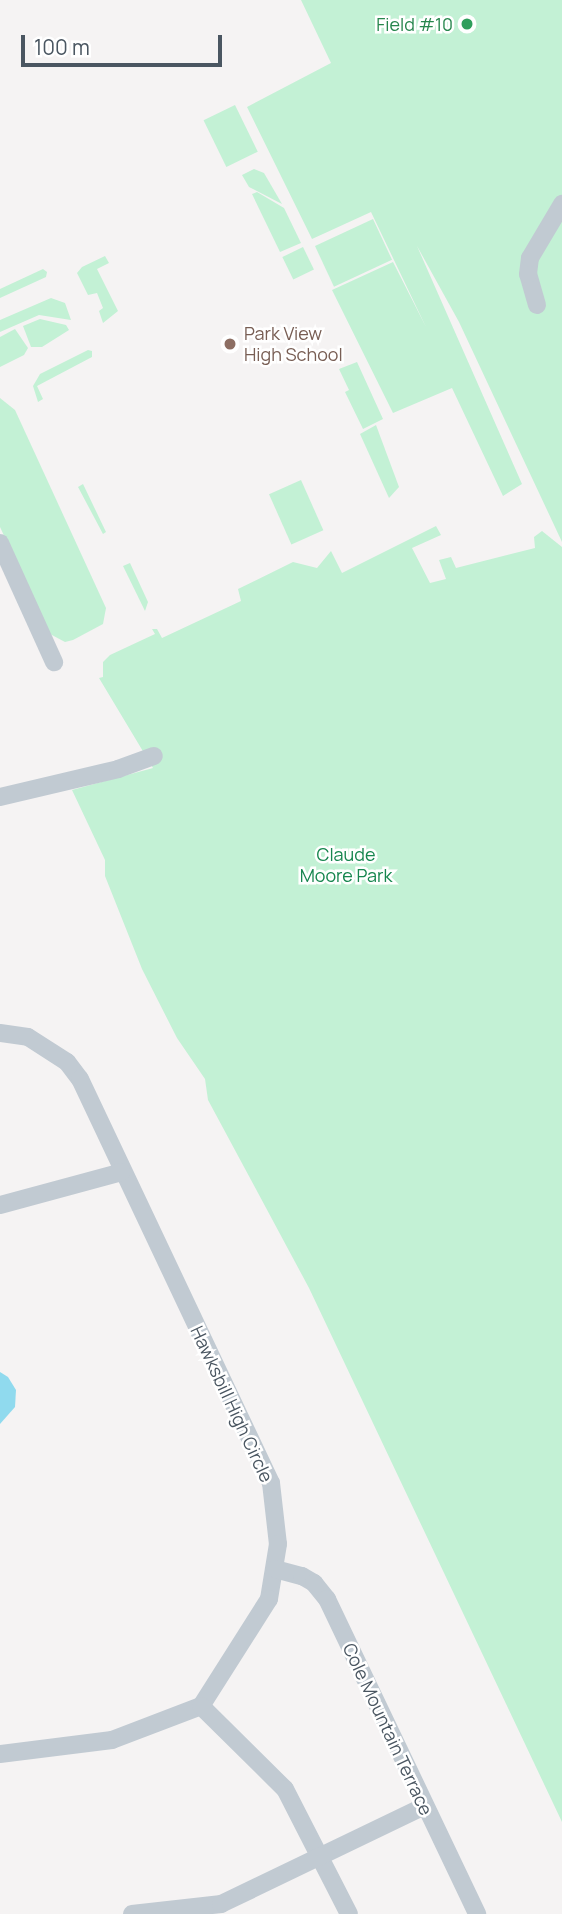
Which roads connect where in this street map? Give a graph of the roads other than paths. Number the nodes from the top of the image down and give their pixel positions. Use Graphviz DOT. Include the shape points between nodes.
graph roads {
  1 [pos="562,204"];
  2 [pos="537,305"];
  3 [pos="0,543"];
  4 [pos="54,662"];
  5 [pos="154,755"];
  6 [pos="0,797"];
  7 [pos="0,1033"];
  8 [pos="122,1172"];
  9 [pos="0,1205"];
  10 [pos="275,1569"];
  11 [pos="201,1706"];
  12 [pos="0,1755"];
  13 [pos="425,1806"];
  14 [pos="321,1857"];
  15 [pos="132,1914"];
  16 [pos="349,1914"];
  17 [pos="477,1914"];
  1 -- 2 [label="street" via="530,258 528,274"];
  3 -- 4 [label="street"];
  5 -- 6 [label="street" via="118,769"];
  7 -- 8 [label="street, Hawksbill High Circle" via="28,1037 67,1062 80,1079"];
  8 -- 9 [label="street"];
  8 -- 10 [label="street, Hawksbill High Circle" via="271,1483 277,1518"];
  10 -- 11 [label="street, Hawksbill High Circle" via="269,1599"];
  10 -- 13 [label="street, Cole Mountain Terrace" via="302,1576 327,1599"];
  11 -- 12 [label="street" via="112,1740"];
  11 -- 14 [label="street" via="285,1789"];
  13 -- 14 [label="street"];
  13 -- 17 [label="street, Cole Mountain Terrace"];
  14 -- 15 [label="street" via="221,1904"];
  14 -- 16 [label="street"];
}
